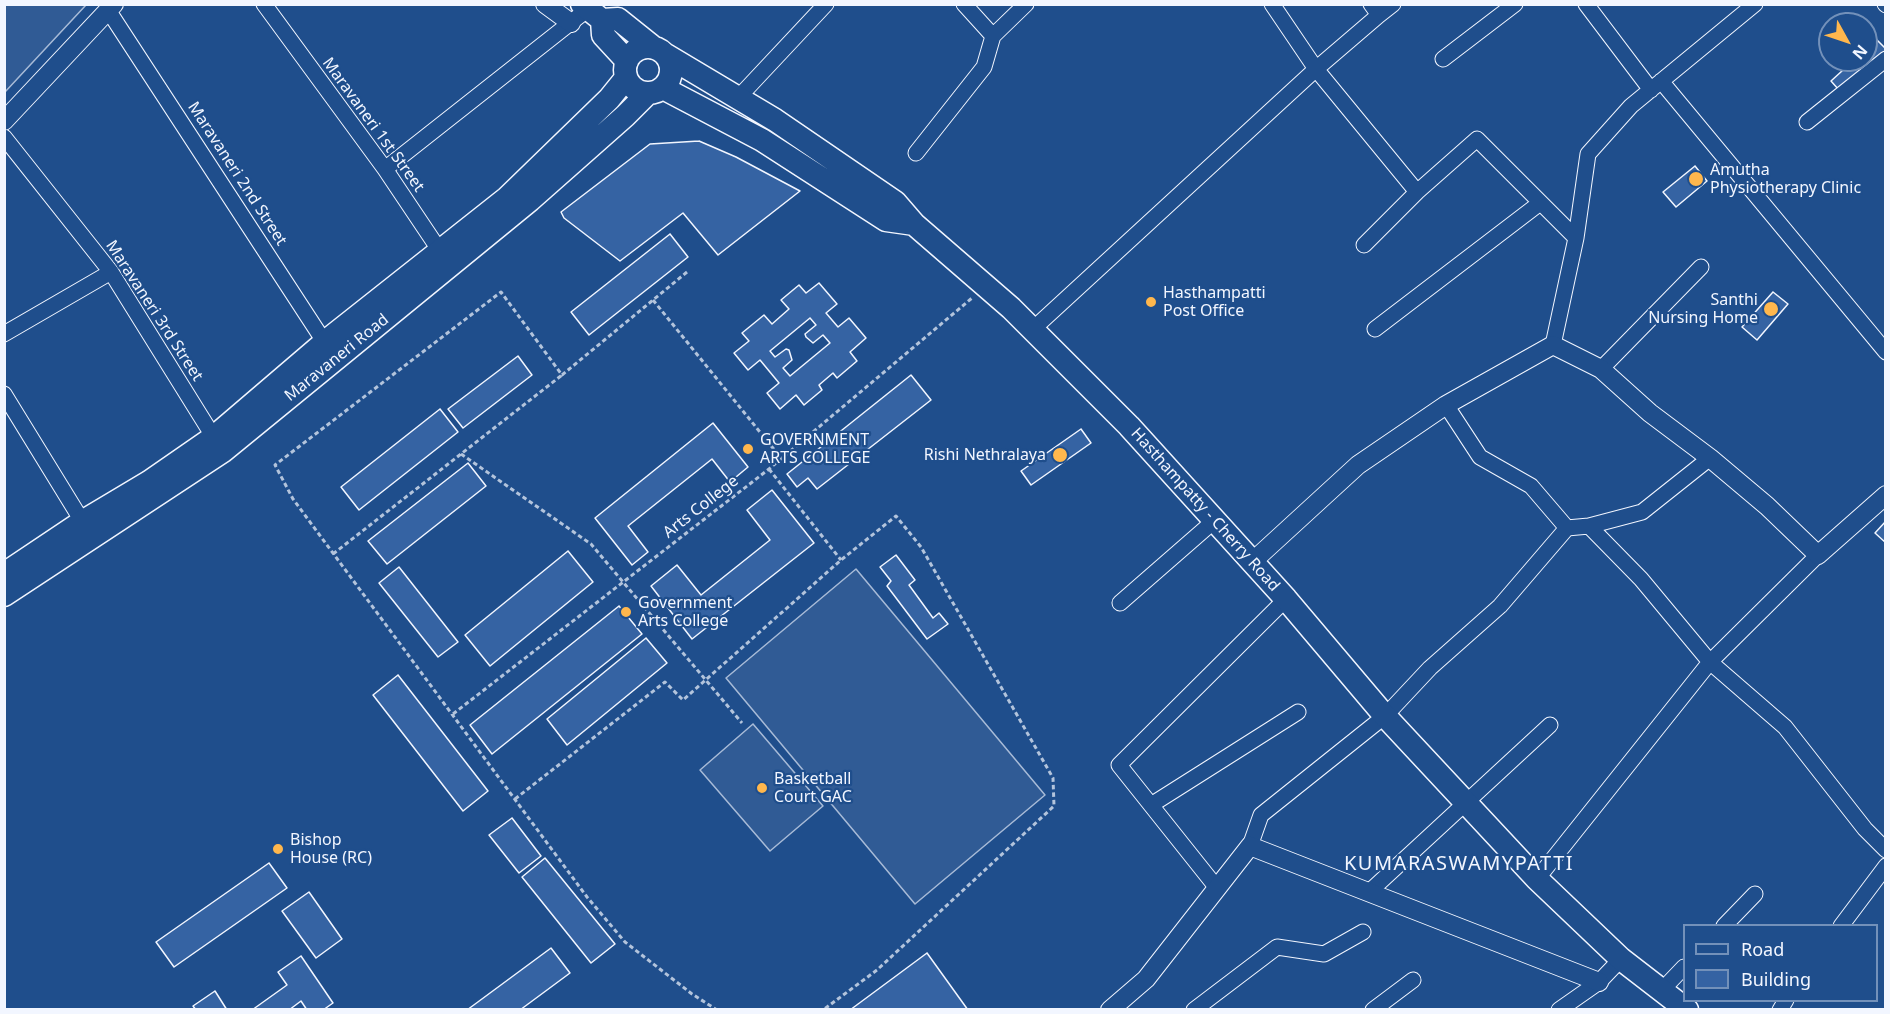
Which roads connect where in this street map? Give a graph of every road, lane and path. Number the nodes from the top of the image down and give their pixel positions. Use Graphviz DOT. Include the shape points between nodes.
graph roads {
  1 [pos="264,4"];
  2 [pos="545,4"];
  3 [pos="826,4"];
  4 [pos="964,4"];
  5 [pos="1026,4"];
  6 [pos="1272,4"];
  7 [pos="1393,4"];
  8 [pos="1515,4"];
  9 [pos="1586,4"];
  10 [pos="1755,4"];
  11 [pos="111,7"];
  12 [pos="1375,10"];
  13 [pos="586,12"];
  14 [pos="993,36"];
  15 [pos="659,51"];
  16 [pos="1443,59"];
  17 [pos="1886,59"];
  18 [pos="1316,69"];
  19 [pos="626,70"];
  20 [pos="1656,86"];
  21 [pos="655,91"];
  22 [pos="737,99"];
  23 [pos="4,121"];
  24 [pos="1807,122"];
  25 [pos="4,137"];
  26 [pos="916,153"];
  27 [pos="385,170"];
  28 [pos="1417,192"];
  29 [pos="1540,203"];
  30 [pos="914,224"];
  31 [pos="1576,238"];
  32 [pos="1364,245"];
  33 [pos="446,260"];
  34 [pos="1701,267"];
  35 [pos="111,272"];
  36 [pos="687,272"];
  37 [pos="985,287"];
  38 [pos="653,300"];
  39 [pos="1376,329"];
  40 [pos="1032,330"];
  41 [pos="4,334"];
  42 [pos="1553,345"];
  43 [pos="330,350"];
  44 [pos="1886,352"];
  45 [pos="1601,369"];
  46 [pos="562,375"];
  47 [pos="4,394"];
  48 [pos="1446,405"];
  49 [pos="218,444"];
  50 [pos="461,454"];
  51 [pos="781,458"];
  52 [pos="1710,458"];
  53 [pos="769,469"];
  54 [pos="1886,495"];
  55 [pos="1214,521"];
  56 [pos="1589,526"];
  57 [pos="1567,528"];
  58 [pos="88,530"];
  59 [pos="333,554"];
  60 [pos="1818,555"];
  61 [pos="841,560"];
  62 [pos="1251,563"];
  63 [pos="4,574"];
  64 [pos="622,583"];
  65 [pos="4,595"];
  66 [pos="1286,599"];
  67 [pos="1120,603"];
  68 [pos="1710,662"];
  69 [pos="704,681"];
  70 [pos="1298,712"];
  71 [pos="453,715"];
  72 [pos="1385,716"];
  73 [pos="742,723"];
  74 [pos="1550,724"];
  75 [pos="515,799"];
  76 [pos="1467,803"];
  77 [pos="1151,805"];
  78 [pos="1250,846"];
  79 [pos="1886,850"];
  80 [pos="1886,866"];
  81 [pos="1537,879"];
  82 [pos="1217,888"];
  83 [pos="1368,893"];
  84 [pos="1755,894"];
  85 [pos="1726,924"];
  86 [pos="1843,924"];
  87 [pos="1363,932"];
  88 [pos="1621,959"];
  89 [pos="1683,968"];
  90 [pos="1413,980"];
  91 [pos="1599,982"];
  92 [pos="1663,989"];
  93 [pos="1213,1004"];
  94 [pos="717,1010"];
  95 [pos="823,1010"];
  96 [pos="1110,1010"];
  97 [pos="1194,1010"];
  98 [pos="1373,1010"];
  99 [pos="1559,1010"];
  100 [pos="1687,1010"];
  1 -- 27 [label="street, Maravaneri 1st Street"];
  2 -- 13 [label="street"];
  3 -- 22 [label="street"];
  4 -- 14 [label="street"];
  5 -- 14 [label="street"];
  6 -- 18 [label="street"];
  7 -- 12 [label="street"];
  8 -- 16 [label="street"];
  9 -- 20 [label="street"];
  10 -- 20 [label="street"];
  11 -- 23 [label="street"];
  11 -- 43 [label="street, Maravaneri 2nd Street"];
  12 -- 18 [label="street"];
  13 -- 15 [label="main road, Hasthampatty - Cherry Road" via="618,19"];
  13 -- 19 [label="main road"];
  13 -- 27 [label="street"];
  14 -- 26 [label="street" via="984,67"];
  15 -- 19 [label="main road" via="637,49"];
  15 -- 21 [label="main road" via="672,68 668,83"];
  15 -- 22 [label="main road, Hasthampatty - Cherry Road"];
  17 -- 24 [label="street"];
  18 -- 28 [label="street"];
  18 -- 40 [label="street"];
  19 -- 21 [label="main road" via="633,88"];
  19 -- 33 [label="main road, Maravaneri Road" via="609,99"];
  20 -- 31 [label="street" via="1631,106 1588,154"];
  20 -- 44 [label="street"];
  21 -- 30 [label="main road" via="762,140 886,220"];
  21 -- 33 [label="main road, Maravaneri Road"];
  22 -- 30 [label="main road, Hasthampatty - Cherry Road" via="775,120 895,202"];
  25 -- 35 [label="street, Maravaneri 3rd Street"];
  27 -- 33 [label="street, Maravaneri 1st Street"];
  28 -- 29 [label="street" via="1477,139"];
  28 -- 32 [label="street"];
  29 -- 31 [label="street"];
  29 -- 39 [label="street"];
  30 -- 37 [label="main road, Hasthampatty - Cherry Road"];
  31 -- 42 [label="street"];
  33 -- 43 [label="main road, Maravaneri Road"];
  34 -- 45 [label="street"];
  35 -- 41 [label="street"];
  35 -- 49 [label="street, Maravaneri 3rd Street"];
  36 -- 38 [label="path"];
  37 -- 40 [label="main road, Hasthampatty - Cherry Road"];
  37 -- 51 [label="path, Arts College"];
  38 -- 46 [label="path"];
  38 -- 51 [label="path"];
  40 -- 55 [label="main road, Hasthampatty - Cherry Road" via="1129,426"];
  42 -- 45 [label="street"];
  42 -- 48 [label="street"];
  43 -- 49 [label="main road, Maravaneri Road"];
  45 -- 52 [label="street" via="1650,413"];
  46 -- 50 [label="path"];
  46 -- 59 [label="path" via="501,292 275,465 293,499"];
  47 -- 58 [label="street"];
  48 -- 57 [label="street" via="1480,457 1532,486"];
  48 -- 62 [label="street" via="1358,465"];
  49 -- 58 [label="main road, Maravaneri Road"];
  50 -- 59 [label="path"];
  50 -- 64 [label="path" via="591,544"];
  51 -- 53 [label="path, Arts College"];
  52 -- 56 [label="street" via="1642,512"];
  52 -- 60 [label="street"];
  53 -- 61 [label="path"];
  53 -- 64 [label="path, Arts College"];
  54 -- 60 [label="street"];
  55 -- 62 [label="main road, Hasthampatty - Cherry Road"];
  55 -- 67 [label="street"];
  56 -- 57 [label="street"];
  56 -- 68 [label="street" via="1641,579"];
  57 -- 72 [label="street" via="1500,606 1430,668"];
  58 -- 63 [label="main road, Maravaneri Road"];
  58 -- 65 [label="main road, Maravaneri Road"];
  59 -- 71 [label="path"];
  60 -- 68 [label="street"];
  61 -- 69 [label="path"];
  61 -- 95 [label="path" via="896,516 921,548 1053,778 1053,806 877,970"];
  62 -- 66 [label="main road, Hasthampatty - Cherry Road"];
  64 -- 69 [label="path"];
  64 -- 71 [label="path, Arts College"];
  66 -- 72 [label="main road, Hasthampatty - Cherry Road"];
  66 -- 77 [label="street" via="1119,765"];
  68 -- 79 [label="street" via="1785,727"];
  68 -- 81 [label="street"];
  69 -- 73 [label="path"];
  69 -- 75 [label="path" via="683,700 665,682"];
  70 -- 77 [label="street"];
  71 -- 75 [label="path"];
  72 -- 76 [label="main road, Hasthampatty - Cherry Road"];
  72 -- 78 [label="street" via="1261,815"];
  74 -- 76 [label="street"];
  75 -- 94 [label="path" via="625,942"];
  76 -- 81 [label="main road, Hasthampatty - Cherry Road"];
  76 -- 83 [label="street"];
  77 -- 82 [label="street"];
  78 -- 82 [label="street"];
  78 -- 83 [label="street"];
  80 -- 86 [label="street"];
  81 -- 88 [label="main road, Hasthampatty - Cherry Road"];
  82 -- 96 [label="street" via="1146,979"];
  83 -- 91 [label="street"];
  84 -- 85 [label="street"];
  87 -- 93 [label="street" via="1324,954 1276,947"];
  88 -- 91 [label="street"];
  88 -- 92 [label="main road, Hasthampatty - Cherry Road"];
  89 -- 92 [label="street"];
  90 -- 98 [label="street"];
  91 -- 99 [label="street"];
  92 -- 100 [label="main road, Hasthampatty - Cherry Road"];
  93 -- 97 [label="street"];
}
